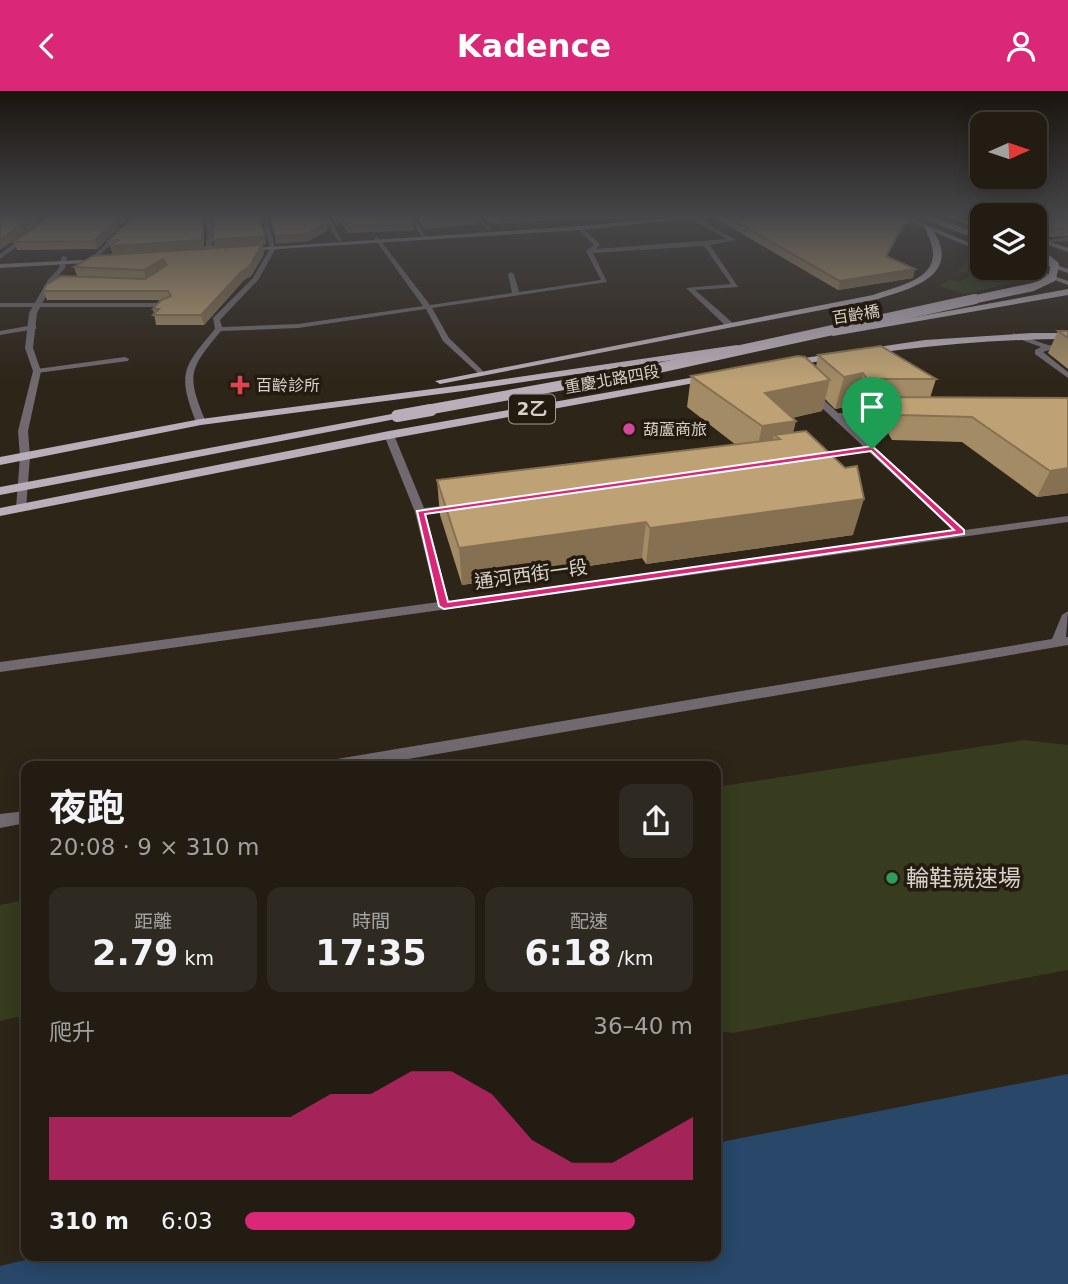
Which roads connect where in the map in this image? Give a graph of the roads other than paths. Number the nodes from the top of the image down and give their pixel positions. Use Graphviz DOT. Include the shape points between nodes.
graph roads {
  1 [pos="60,271"];
  2 [pos="260,271"];
  3 [pos="401,271"];
  4 [pos="599,271"];
  5 [pos="725,271"];
  6 [pos="933,271"];
  7 [pos="1054,271"];
  8 [pos="511,274"];
  9 [pos="1047,276"];
  10 [pos="51,280"];
  11 [pos="65,281"];
  12 [pos="1068,283"];
  13 [pos="1068,292"];
  14 [pos="516,294"];
  15 [pos="36,303"];
  16 [pos="0,305"];
  17 [pos="168,305"];
  18 [pos="428,307"];
  19 [pos="730,325"];
  20 [pos="33,327"];
  21 [pos="219,329"];
  22 [pos="0,333"];
  23 [pos="1016,335"];
  24 [pos="1068,336"];
  25 [pos="1047,347"];
  26 [pos="730,349"];
  27 [pos="1068,349"];
  28 [pos="125,359"];
  29 [pos="769,367"];
  30 [pos="37,371"];
  31 [pos="479,372"];
  32 [pos="728,374"];
  33 [pos="1068,376"];
  34 [pos="800,382"];
  35 [pos="303,407"];
  36 [pos="834,416"];
  37 [pos="899,417"];
  38 [pos="201,422"];
  39 [pos="389,435"];
  40 [pos="872,449"];
  41 [pos="25,457"];
  42 [pos="804,458"];
  43 [pos="0,461"];
  44 [pos="20,486"];
  45 [pos="0,491"];
  46 [pos="475,505"];
  47 [pos="21,508"];
  48 [pos="0,512"];
  49 [pos="420,512"];
  50 [pos="1068,519"];
  51 [pos="961,532"];
  52 [pos="444,606"];
  53 [pos="1068,615"];
  54 [pos="1063,642"];
  55 [pos="0,667"];
  56 [pos="360,761"];
  57 [pos="21,818"];
  58 [pos="0,821"];
  1 -- 10 [label="street"];
  2 -- 21 [label="street" via="216,320"];
  3 -- 18 [label="street"];
  4 -- 14 [label="street" via="605,281"];
  5 -- 19 [label="street" via="736,286 689,288"];
  6 -- 19 [label="main road" via="867,299"];
  7 -- 44 [label="main road, bridge" via="1052,278 1033,287 663,367"];
  8 -- 14 [label="street"];
  9 -- 12 [label="street"];
  10 -- 11 [label="street"];
  10 -- 15 [label="street"];
  13 -- 26 [label="main road, 百齡橋 / 2乙, bridge"];
  14 -- 18 [label="street"];
  15 -- 16 [label="street"];
  15 -- 17 [label="street"];
  15 -- 20 [label="street"];
  18 -- 21 [label="street" via="298,326"];
  18 -- 31 [label="street" via="446,339"];
  19 -- 31 [label="main road"];
  20 -- 22 [label="street"];
  20 -- 30 [label="street" via="29,348"];
  21 -- 38 [label="street" via="190,365 187,390"];
  23 -- 24 [label="main road"];
  23 -- 25 [label="street"];
  23 -- 29 [label="main road" via="910,344 787,369"];
  25 -- 27 [label="street"];
  25 -- 33 [label="street" via="1038,352"];
  26 -- 35 [label="main road, 重慶北路四段 / 2乙"];
  28 -- 30 [label="street"];
  30 -- 41 [label="street" via="23,431"];
  31 -- 35 [label="main road"];
  32 -- 39 [label="main road, 重慶北路四段 / 2乙"];
  34 -- 36 [label="street"];
  35 -- 38 [label="main road, 重慶北路四段 / 2乙"];
  36 -- 37 [label="street"];
  36 -- 40 [label="street"];
  38 -- 41 [label="main road, 重慶北路四段 / 2乙"];
  39 -- 47 [label="main road, 重慶北路四段 / 2乙"];
  39 -- 49 [label="street"];
  40 -- 42 [label="street"];
  40 -- 51 [label="street"];
  41 -- 43 [label="main road, 重慶北路四段 / 2乙"];
  41 -- 44 [label="street"];
  44 -- 45 [label="main road"];
  44 -- 47 [label="street"];
  46 -- 49 [label="street"];
  47 -- 48 [label="main road, 重慶北路四段 / 2乙"];
  49 -- 52 [label="street"];
  50 -- 51 [label="street, 通河西街一段"];
  51 -- 52 [label="street, 通河西街一段"];
  52 -- 55 [label="street, 通河西街一段"];
  53 -- 54 [label="street"];
  54 -- 56 [label="street"];
  57 -- 58 [label="street"];
}
